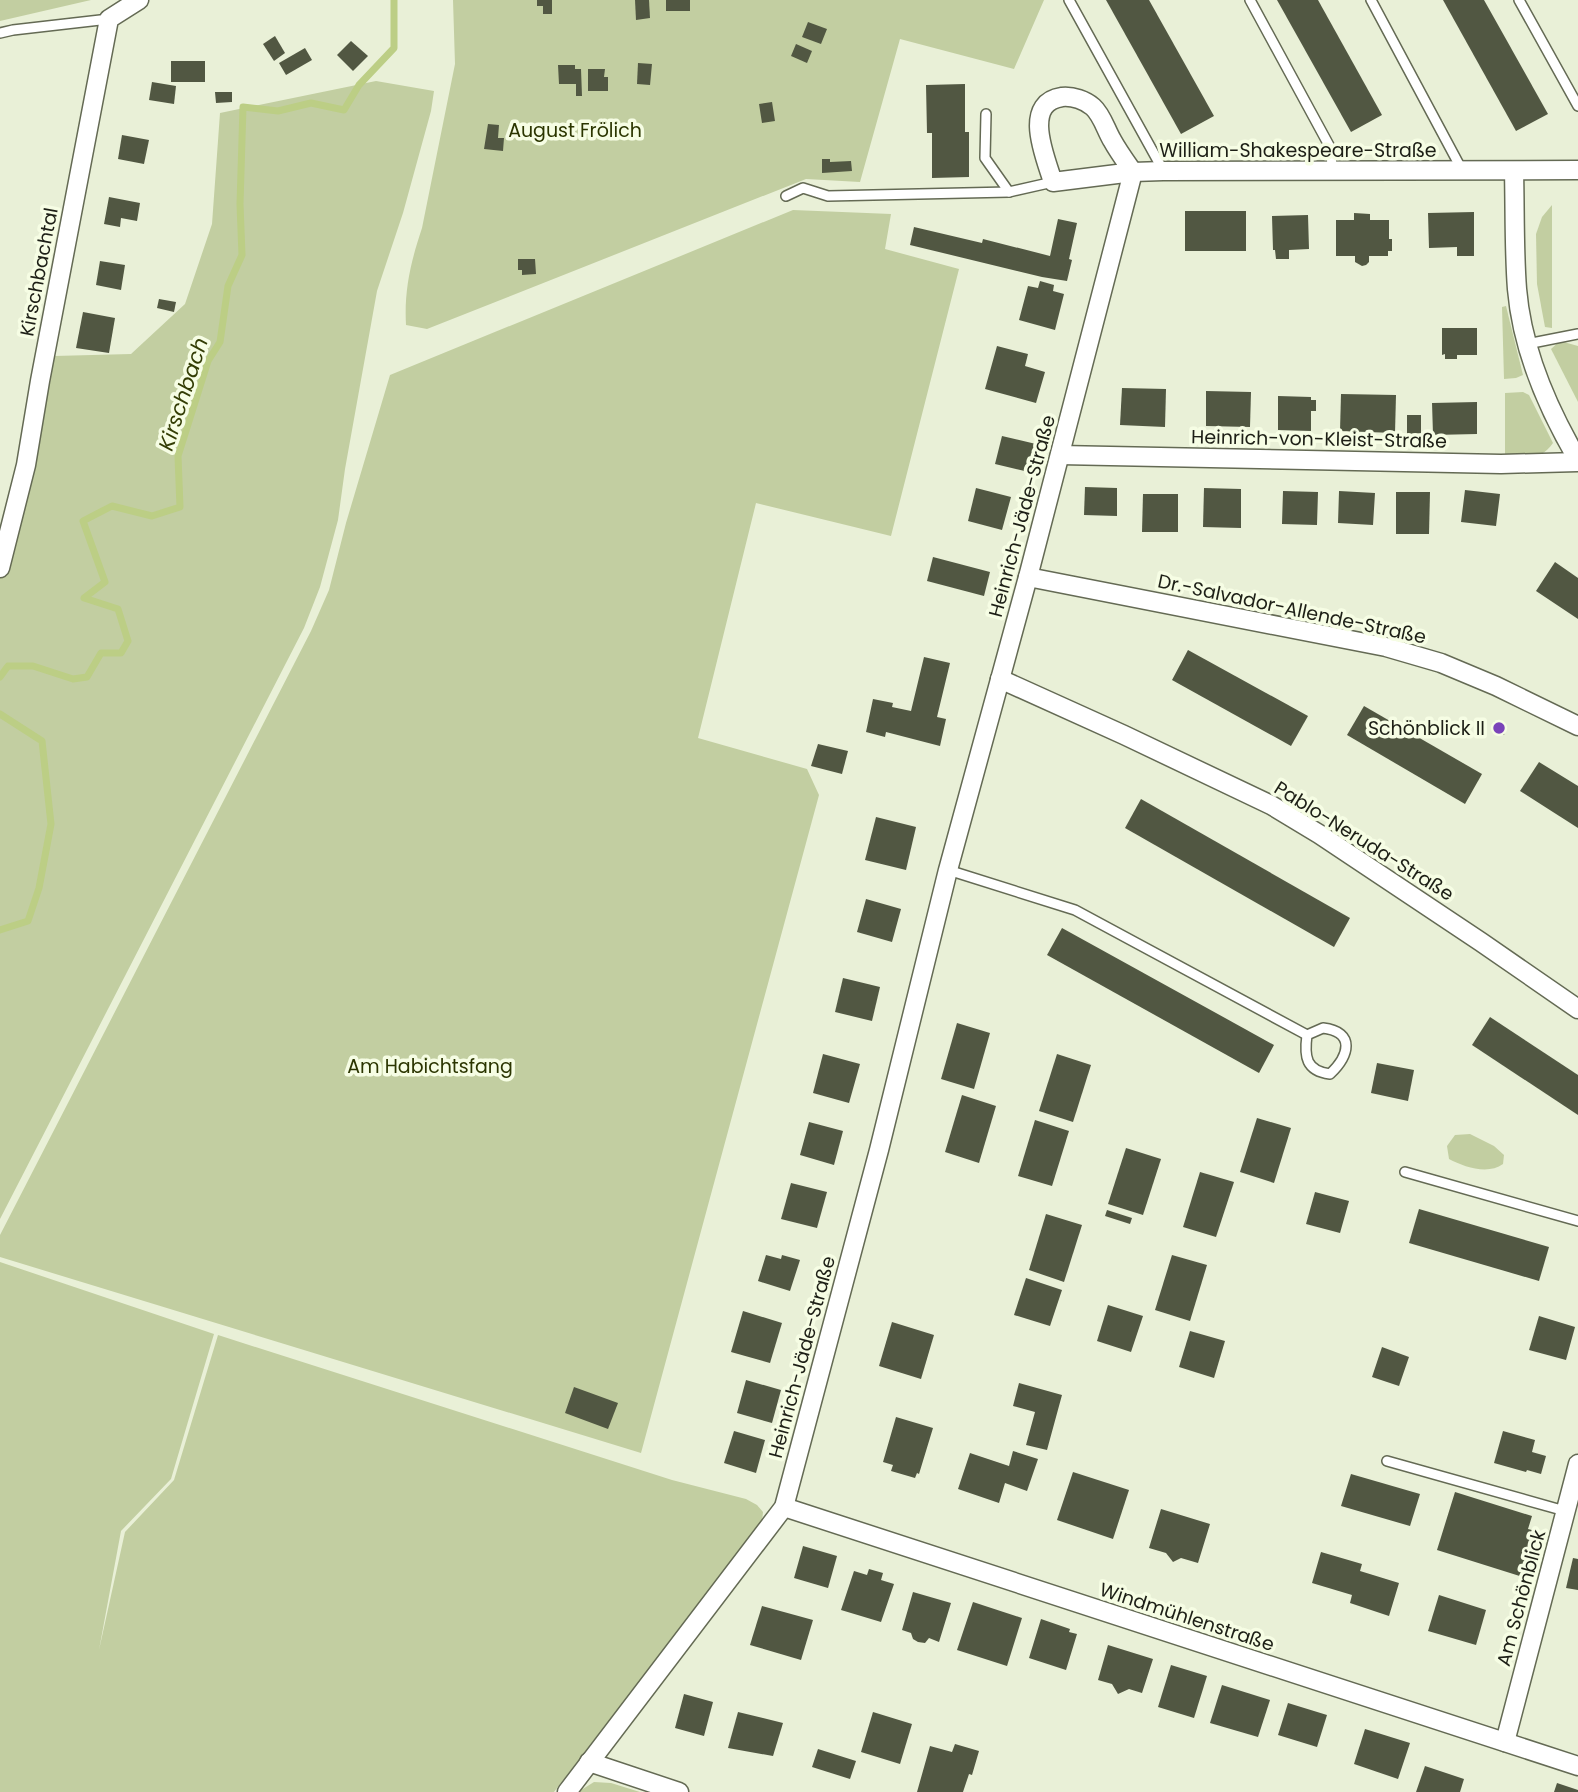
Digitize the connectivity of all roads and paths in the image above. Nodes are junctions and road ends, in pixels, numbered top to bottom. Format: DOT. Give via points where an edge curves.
graph roads {
  1 [pos="139,0"];
  2 [pos="1069,0"];
  3 [pos="1250,0"];
  4 [pos="1371,0"];
  5 [pos="1519,0"];
  6 [pos="108,19"];
  7 [pos="0,33"];
  8 [pos="1578,106"];
  9 [pos="986,114"];
  10 [pos="1332,170"];
  11 [pos="1462,170"];
  12 [pos="1578,170"];
  13 [pos="1163,171"];
  14 [pos="1514,171"];
  15 [pos="1133,172"];
  16 [pos="1053,182"];
  17 [pos="1009,192"];
  18 [pos="786,196"];
  19 [pos="1578,334"];
  20 [pos="1527,344"];
  21 [pos="1060,454"];
  22 [pos="1578,461"];
  23 [pos="0,568"];
  24 [pos="1028,577"];
  25 [pos="1000,679"];
  26 [pos="1578,726"];
  27 [pos="948,870"];
  28 [pos="1578,1009"];
  29 [pos="1307,1035"];
  30 [pos="1405,1172"];
  31 [pos="1578,1221"];
  32 [pos="1387,1461"];
  33 [pos="1578,1464"];
  34 [pos="784,1507"];
  35 [pos="1565,1511"];
  36 [pos="1504,1742"];
  37 [pos="589,1762"];
  38 [pos="1578,1766"];
  39 [pos="567,1792"];
  40 [pos="679,1792"];
  1 -- 6 [label="street"];
  2 -- 13 [label="lane"];
  3 -- 10 [label="lane" via="1331,149"];
  4 -- 11 [label="lane, William-Shakespeare-Straße"];
  5 -- 8 [label="lane"];
  6 -- 7 [label="lane"];
  6 -- 23 [label="street, Kirschbachtal" via="26,465"];
  9 -- 17 [label="lane" via="985,158"];
  10 -- 11 [label="street, William-Shakespeare-Straße"];
  10 -- 13 [label="street, William-Shakespeare-Straße"];
  11 -- 14 [label="street, William-Shakespeare-Straße"];
  12 -- 14 [label="street, William-Shakespeare-Straße"];
  13 -- 15 [label="street, William-Shakespeare-Straße"];
  14 -- 20 [label="street" via="1517,291"];
  15 -- 16 [label="street, William-Shakespeare-Straße"];
  15 -- 16 [label="street, William-Shakespeare-Straße" via="1095,108 1084,100 1059,97 1048,103 1038,128"];
  15 -- 21 [label="street, Heinrich-Jäde-Straße"];
  16 -- 17 [label="lane, William-Shakespeare-Straße"];
  17 -- 18 [label="lane, William-Shakespeare-Straße" via="828,196 803,188"];
  19 -- 20 [label="lane"];
  20 -- 22 [label="street"];
  21 -- 22 [label="street, Heinrich-von-Kleist-Straße" via="1487,464"];
  21 -- 24 [label="street, Heinrich-Jäde-Straße"];
  24 -- 25 [label="street, Heinrich-Jäde-Straße"];
  24 -- 26 [label="street, Dr.-Salvador-Allende-Straße" via="1386,647 1441,663"];
  25 -- 27 [label="street, Heinrich-Jäde-Straße"];
  25 -- 28 [label="street, Pablo-Neruda-Straße" via="1270,805"];
  27 -- 29 [label="lane" via="1075,910"];
  27 -- 34 [label="street, Heinrich-Jäde-Straße" via="880,1150"];
  29 -- 29 [label="lane" via="1323,1028 1344,1035 1344,1054 1330,1074 1319,1073 1309,1064 1304,1051"];
  30 -- 31 [label="lane"];
  32 -- 35 [label="lane"];
  33 -- 35 [label="street, Am Schönblick"];
  34 -- 36 [label="street, Windmühlenstraße"];
  34 -- 37 [label="street, Heinrich-Jäde-Straße"];
  35 -- 36 [label="street, Am Schönblick"];
  36 -- 38 [label="street, Windmühlenstraße"];
  37 -- 39 [label="street, Heinrich-Jäde-Straße"];
  37 -- 40 [label="street"];
}
